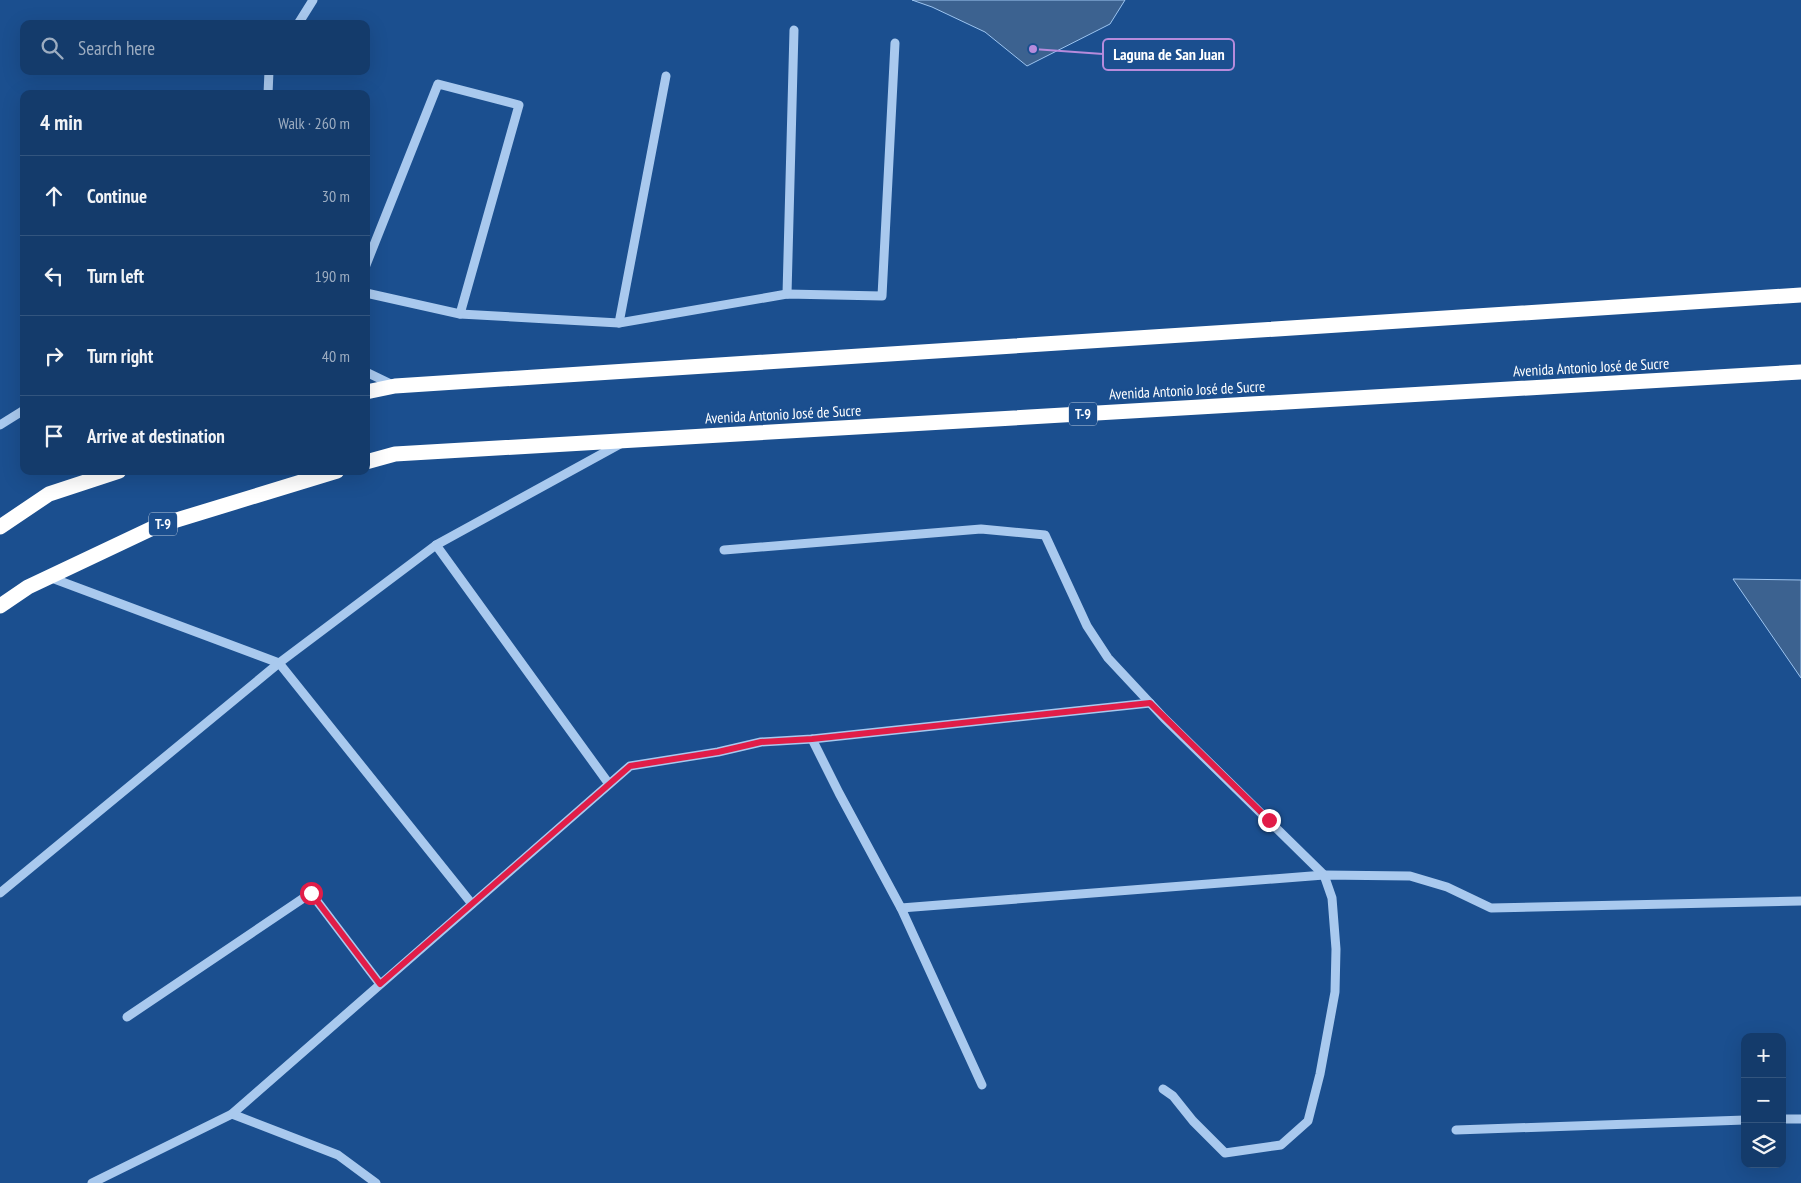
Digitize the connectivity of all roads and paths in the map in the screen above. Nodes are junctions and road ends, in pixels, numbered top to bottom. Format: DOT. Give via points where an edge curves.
graph roads {
  1 [pos="313,0"];
  2 [pos="300,20"];
  3 [pos="794,30"];
  4 [pos="895,43"];
  5 [pos="269,75"];
  6 [pos="666,76"];
  7 [pos="268,90"];
  8 [pos="370,255"];
  9 [pos="370,293"];
  10 [pos="787,294"];
  11 [pos="1801,295"];
  12 [pos="460,314"];
  13 [pos="619,323"];
  14 [pos="1801,372"];
  15 [pos="370,374"];
  16 [pos="395,386"];
  17 [pos="370,391"];
  18 [pos="20,412"];
  19 [pos="0,425"];
  20 [pos="626,440"];
  21 [pos="370,461"];
  22 [pos="107,475"];
  23 [pos="324,475"];
  24 [pos="0,526"];
  25 [pos="436,545"];
  26 [pos="724,550"];
  27 [pos="49,577"];
  28 [pos="0,606"];
  29 [pos="279,663"];
  30 [pos="1150,703"];
  31 [pos="812,739"];
  32 [pos="609,784"];
  33 [pos="1324,875"];
  34 [pos="0,893"];
  35 [pos="1801,901"];
  36 [pos="472,904"];
  37 [pos="901,908"];
  38 [pos="380,984"];
  39 [pos="127,1017"];
  40 [pos="982,1085"];
  41 [pos="1163,1089"];
  42 [pos="232,1114"];
  43 [pos="1801,1118"];
  44 [pos="1786,1119"];
  45 [pos="1741,1120"];
  46 [pos="1456,1130"];
  47 [pos="92,1183"];
  48 [pos="376,1183"];
  1 -- 2 [label="street"];
  3 -- 10 [label="street"];
  4 -- 10 [label="street" via="882,296"];
  5 -- 7 [label="street"];
  6 -- 13 [label="street"];
  8 -- 12 [label="street" via="438,84 520,105"];
  9 -- 12 [label="street"];
  10 -- 13 [label="street"];
  11 -- 16 [label="highway"];
  12 -- 13 [label="street"];
  14 -- 20 [label="highway, Avenida Antonio José de Sucre / T-9"];
  15 -- 16 [label="street"];
  16 -- 17 [label="highway"];
  18 -- 19 [label="street"];
  20 -- 21 [label="highway, Avenida Antonio José de Sucre / T-9" via="395,454"];
  20 -- 25 [label="street"];
  22 -- 24 [label="highway" via="49,494"];
  23 -- 27 [label="highway, T-9" via="157,526"];
  25 -- 29 [label="street"];
  25 -- 32 [label="street"];
  26 -- 30 [label="street" via="982,529 1045,535 1087,626 1108,658"];
  27 -- 28 [label="highway, T-9"];
  27 -- 29 [label="street"];
  29 -- 34 [label="street"];
  29 -- 36 [label="street"];
  30 -- 31 [label="street"];
  30 -- 33 [label="street"];
  31 -- 32 [label="street" via="761,742 630,766"];
  31 -- 37 [label="street" via="838,794"];
  32 -- 36 [label="street"];
  33 -- 35 [label="street" via="1410,876 1447,887 1491,908"];
  33 -- 37 [label="street"];
  33 -- 41 [label="street" via="1332,898 1335,992 1308,1121 1281,1145 1225,1153"];
  36 -- 38 [label="street"];
  37 -- 40 [label="street"];
  38 -- 39 [label="street" via="311,893"];
  38 -- 42 [label="street"];
  42 -- 47 [label="street"];
  42 -- 48 [label="street" via="338,1155"];
  43 -- 44 [label="street"];
  45 -- 46 [label="street"];
}
